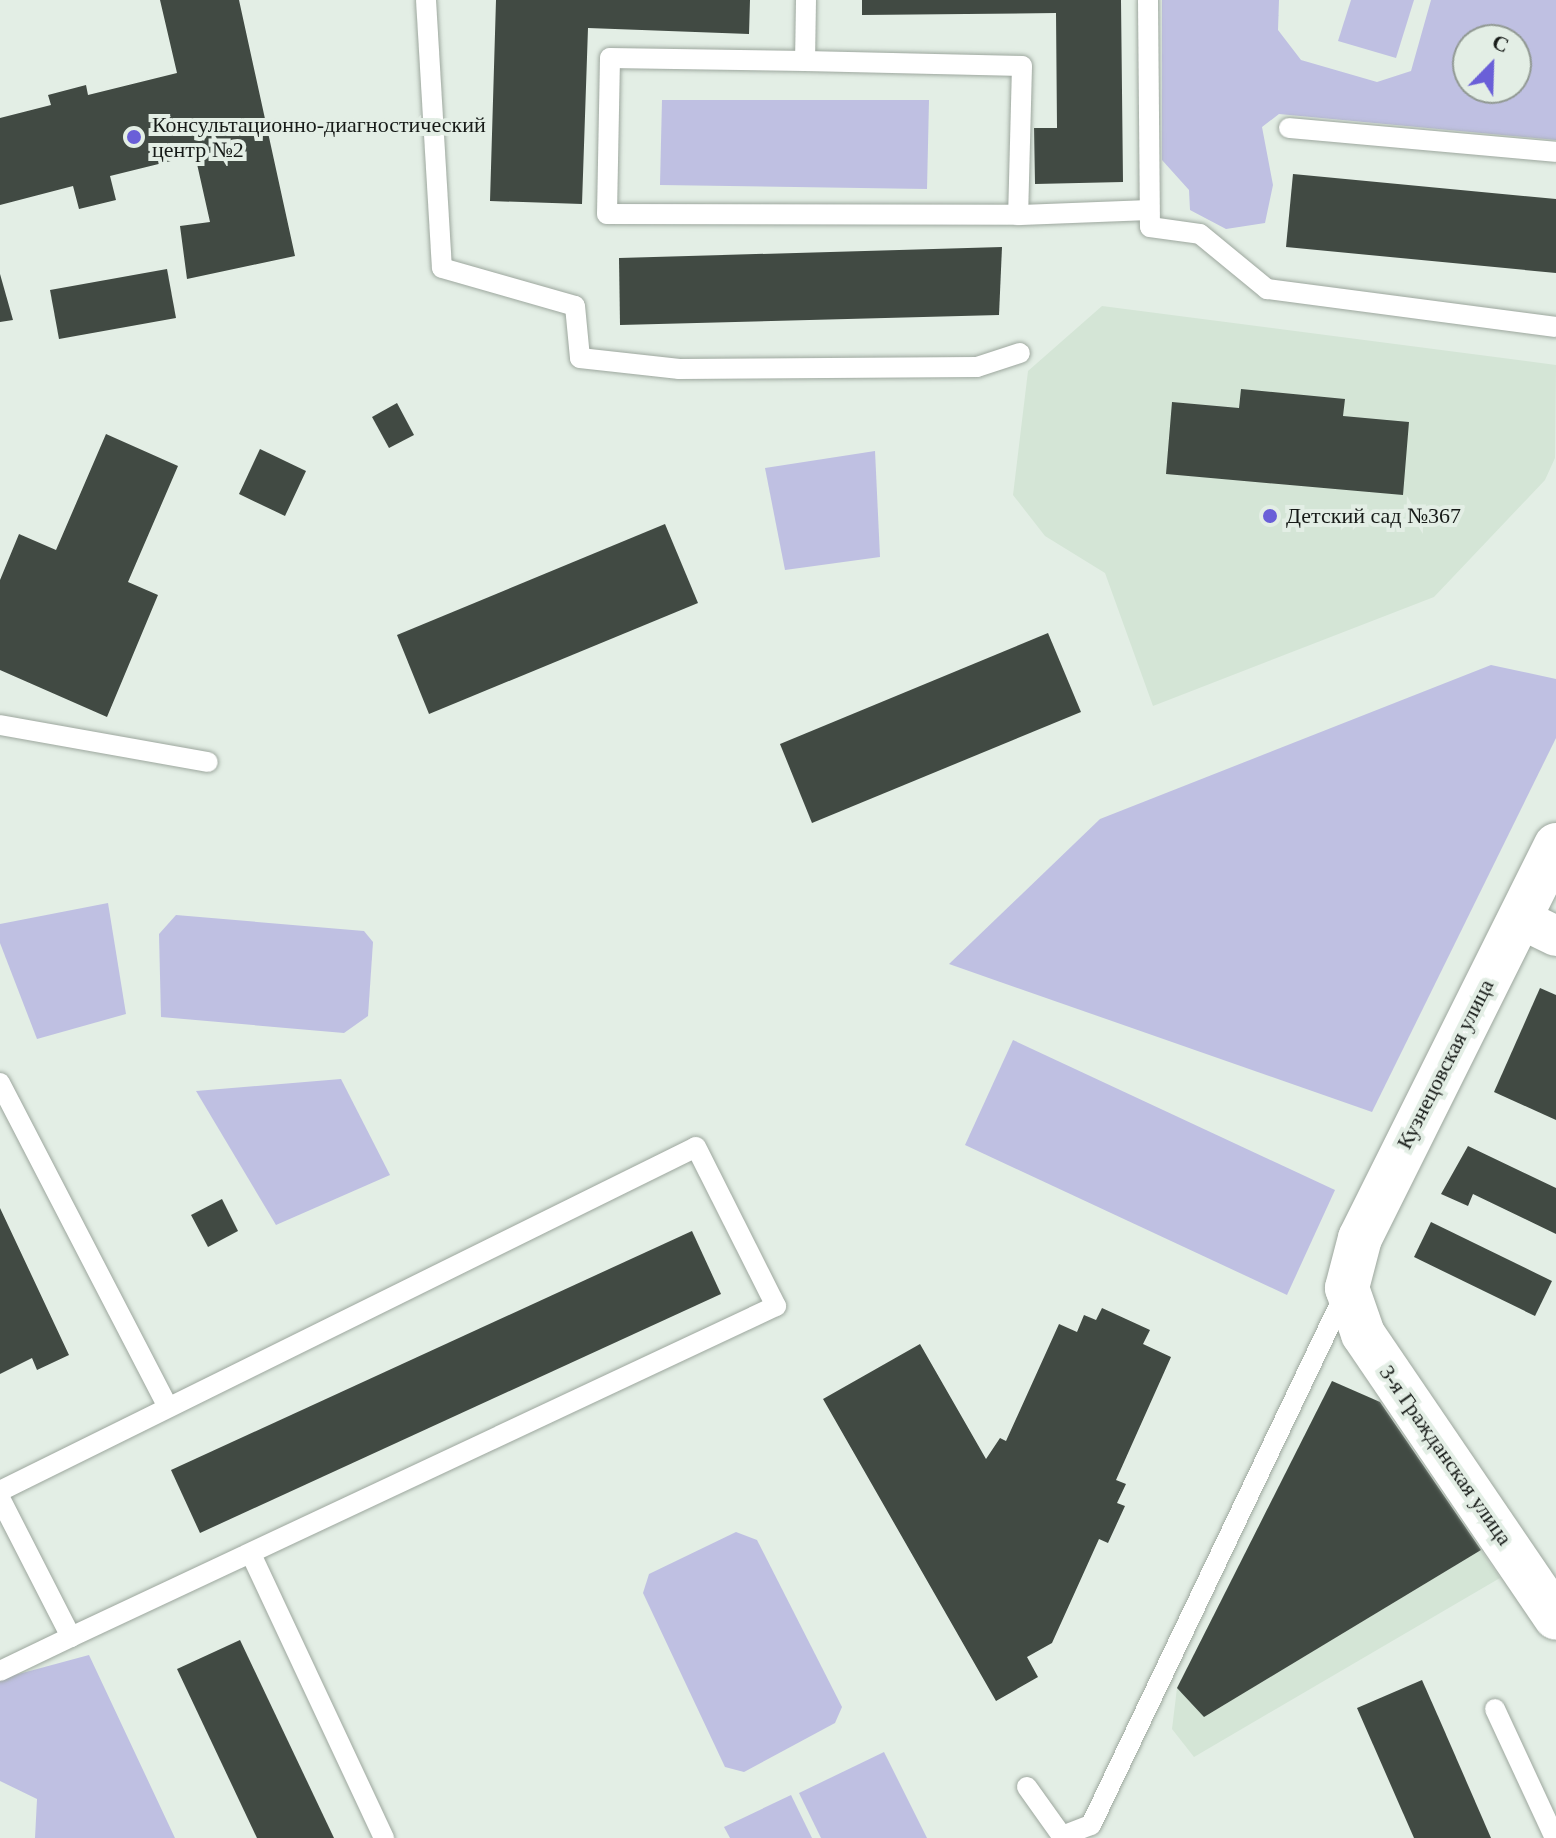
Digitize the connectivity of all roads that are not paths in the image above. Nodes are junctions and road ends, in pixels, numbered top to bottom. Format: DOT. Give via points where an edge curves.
graph roads {
  1 [pos="426,0"];
  2 [pos="806,0"];
  3 [pos="1148,0"];
  4 [pos="805,61"];
  5 [pos="1289,128"];
  6 [pos="1556,152"];
  7 [pos="1146,210"];
  8 [pos="1018,215"];
  9 [pos="1556,327"];
  10 [pos="1020,353"];
  11 [pos="0,725"];
  12 [pos="208,762"];
  13 [pos="1556,845"];
  14 [pos="1537,927"];
  15 [pos="0,1083"];
  16 [pos="1347,1288"];
  17 [pos="168,1407"];
  18 [pos="0,1491"];
  19 [pos="0,1498"];
  20 [pos="251,1554"];
  21 [pos="1556,1618"];
  22 [pos="71,1637"];
  23 [pos="0,1671"];
  24 [pos="1495,1709"];
  25 [pos="1027,1787"];
  26 [pos="384,1838"];
  27 [pos="1555,1838"];
  1 -- 10 [label="lane" via="442,268 575,306 580,358 679,369 962,367"];
  2 -- 4 [label="lane"];
  3 -- 7 [label="lane"];
  4 -- 8 [label="lane" via="1022,66"];
  4 -- 8 [label="lane" via="610,58 607,214"];
  5 -- 6 [label="lane"];
  7 -- 8 [label="lane"];
  7 -- 9 [label="lane" via="1150,227 1200,234 1267,289"];
  11 -- 12 [label="lane"];
  13 -- 14 [label="street, Кузнецовская улица"];
  14 -- 16 [label="street, Кузнецовская улица" via="1360,1238"];
  15 -- 17 [label="lane"];
  16 -- 21 [label="street, 3-я Гражданская улица" via="1363,1334"];
  16 -- 25 [label="lane" via="1091,1825 1062,1836"];
  17 -- 18 [label="lane"];
  17 -- 20 [label="lane" via="696,1147 776,1306"];
  19 -- 22 [label="lane"];
  20 -- 22 [label="lane"];
  20 -- 26 [label="lane"];
  22 -- 23 [label="lane"];
  24 -- 27 [label="lane"];
}
